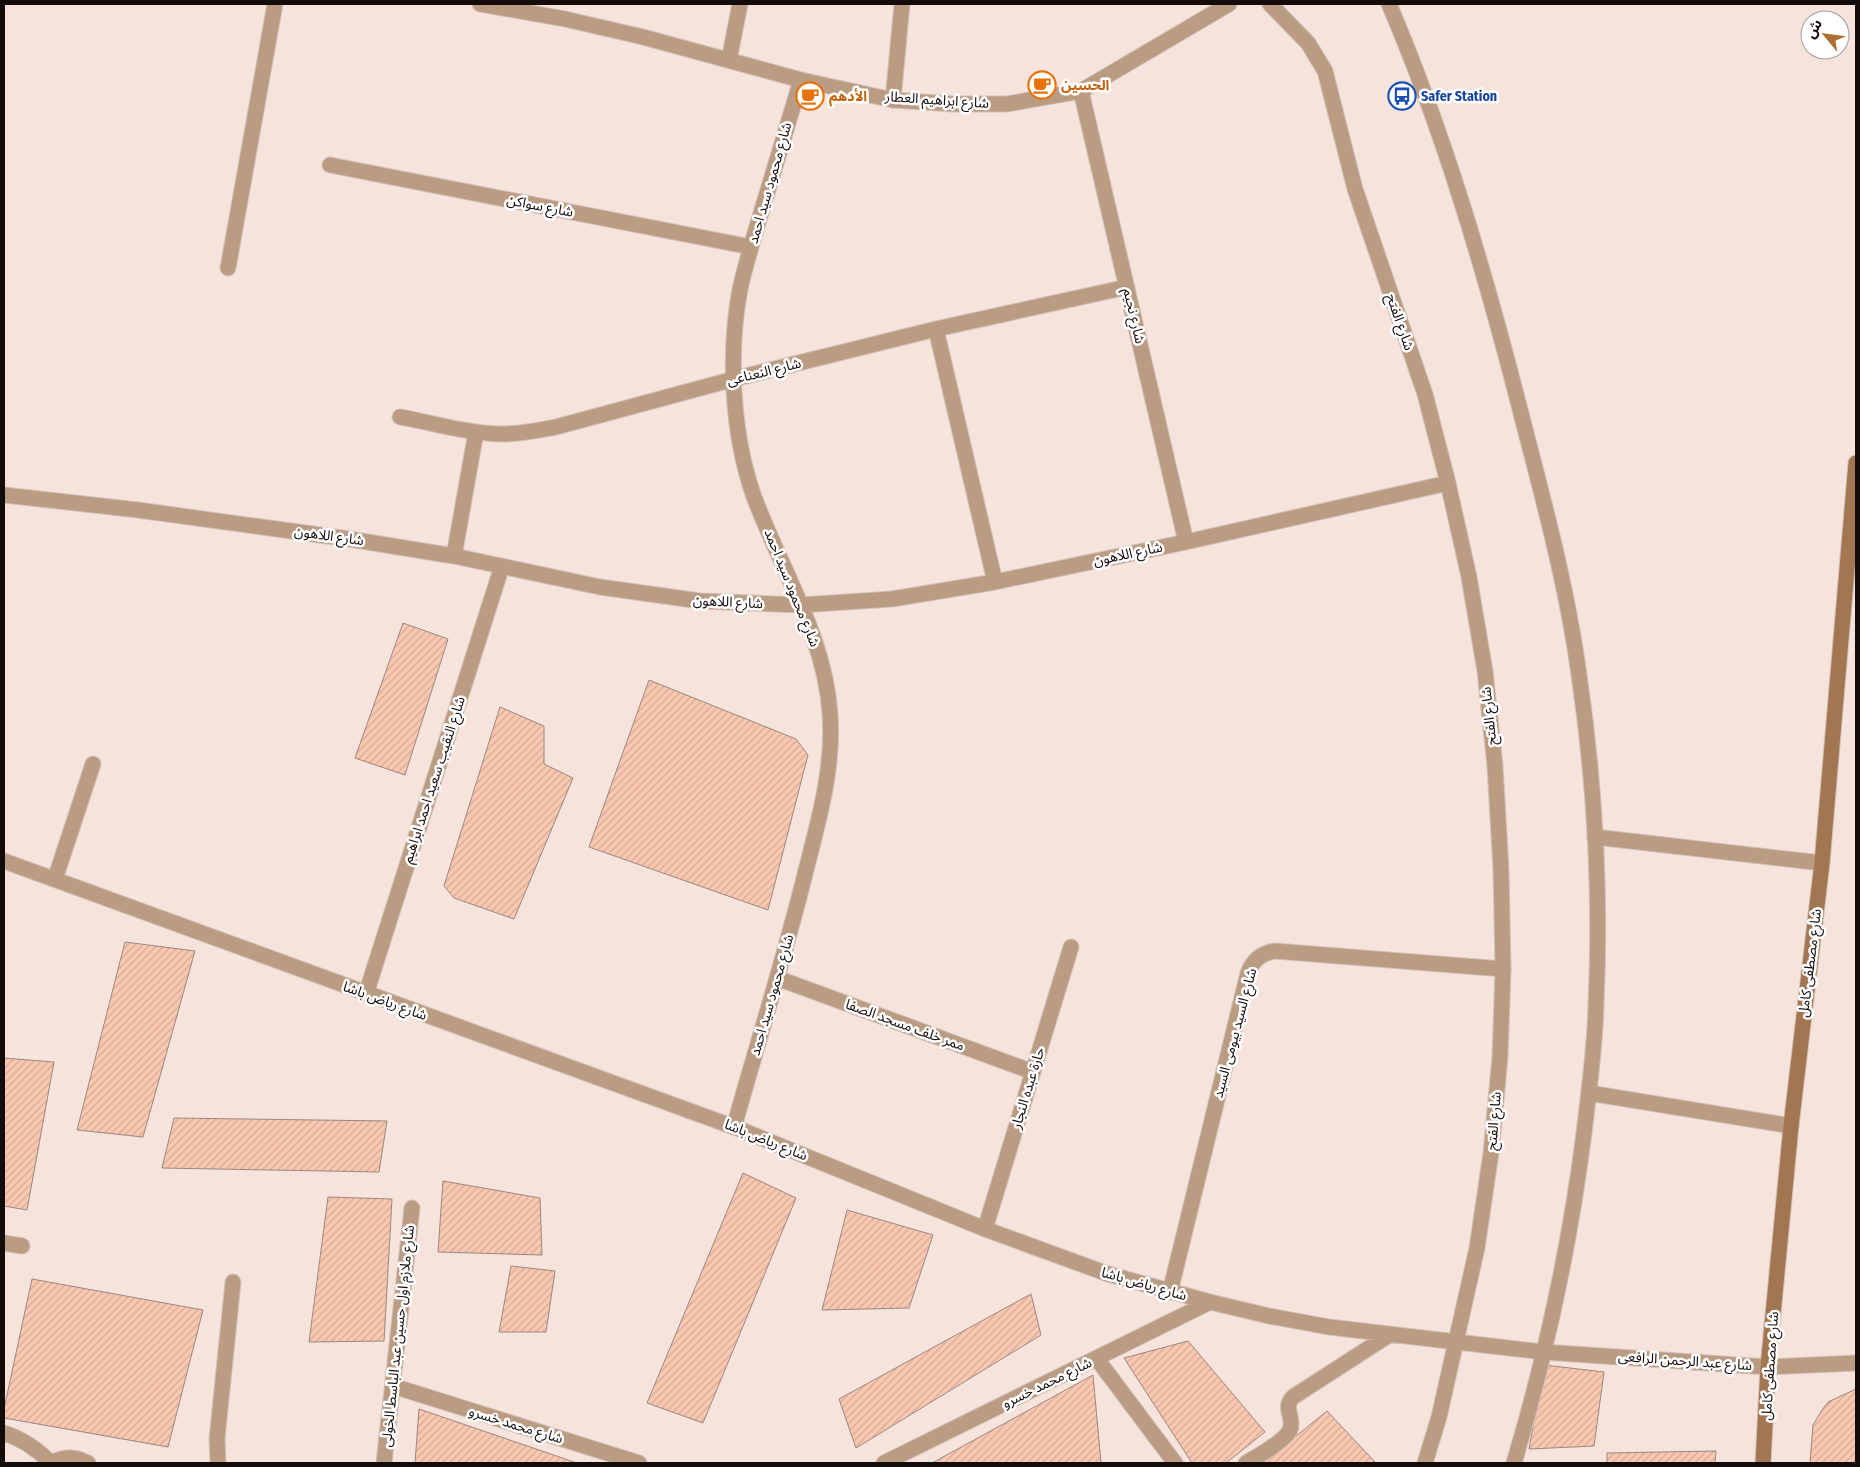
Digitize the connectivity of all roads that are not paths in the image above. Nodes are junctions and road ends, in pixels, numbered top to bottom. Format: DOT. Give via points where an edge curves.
graph roads {
  1 [pos="275,4"];
  2 [pos="480,4"];
  3 [pos="740,4"];
  4 [pos="902,4"];
  5 [pos="1229,4"];
  6 [pos="1270,4"];
  7 [pos="1389,4"];
  8 [pos="729,60"];
  9 [pos="801,80"];
  10 [pos="1081,91"];
  11 [pos="893,100"];
  12 [pos="330,165"];
  13 [pos="751,248"];
  14 [pos="228,268"];
  15 [pos="1127,287"];
  16 [pos="936,329"];
  17 [pos="734,379"];
  18 [pos="400,417"];
  19 [pos="476,432"];
  20 [pos="1856,463"];
  21 [pos="1448,483"];
  22 [pos="4,495"];
  23 [pos="1186,542"];
  24 [pos="454,556"];
  25 [pos="502,566"];
  26 [pos="995,582"];
  27 [pos="801,605"];
  28 [pos="93,764"];
  29 [pos="1595,837"];
  30 [pos="4,861"];
  31 [pos="1822,863"];
  32 [pos="55,879"];
  33 [pos="1071,947"];
  34 [pos="1503,970"];
  35 [pos="777,978"];
  36 [pos="366,994"];
  37 [pos="1033,1072"];
  38 [pos="1589,1093"];
  39 [pos="1792,1126"];
  40 [pos="734,1127"];
  41 [pos="412,1208"];
  42 [pos="985,1229"];
  43 [pos="4,1243"];
  44 [pos="22,1246"];
  45 [pos="233,1282"];
  46 [pos="1170,1292"];
  47 [pos="1210,1302"];
  48 [pos="1389,1335"];
  49 [pos="1457,1342"];
  50 [pos="1544,1352"];
  51 [pos="1097,1359"];
  52 [pos="1856,1363"];
  53 [pos="1768,1367"];
  54 [pos="392,1386"];
  55 [pos="4,1433"];
  56 [pos="51,1463"];
  57 [pos="88,1463"];
  58 [pos="218,1463"];
  59 [pos="384,1463"];
  60 [pos="639,1463"];
  61 [pos="884,1463"];
  62 [pos="1175,1463"];
  63 [pos="1246,1463"];
  64 [pos="1425,1463"];
  65 [pos="1514,1463"];
  66 [pos="1763,1463"];
  1 -- 14 [label="street"];
  2 -- 8 [label="street, شارع ابراهيم العطار" via="565,19"];
  3 -- 8 [label="street"];
  4 -- 11 [label="street"];
  5 -- 10 [label="street, شارع ابراهيم العطار"];
  6 -- 21 [label="street, شارع الفتح" via="1308,42 1325,71 1355,189 1424,394"];
  7 -- 29 [label="street" via="1438,133 1470,231 1546,513 1565,593 1579,674"];
  8 -- 9 [label="street, شارع ابراهيم العطار"];
  9 -- 11 [label="street, شارع ابراهيم العطار"];
  9 -- 13 [label="street, شارع محمود سيد احمد"];
  10 -- 11 [label="street, شارع ابراهيم العطار" via="1007,104"];
  10 -- 15 [label="street, شارع نجيم"];
  12 -- 13 [label="street, شارع سواكن"];
  13 -- 17 [label="street, شارع محمود سيد احمد" via="740,291"];
  15 -- 16 [label="street, شارع النعناعى"];
  15 -- 23 [label="street, شارع نجيم"];
  16 -- 17 [label="street, شارع النعناعى"];
  16 -- 26 [label="street"];
  17 -- 19 [label="street, شارع النعناعى" via="556,427 502,434"];
  17 -- 27 [label="street, شارع محمود سيد احمد" via="736,417 752,491"];
  18 -- 19 [label="street, شارع النعناعى"];
  19 -- 24 [label="street"];
  20 -- 31 [label="main road, شارع مصطفى كامل"];
  21 -- 23 [label="street, شارع اللاهون"];
  21 -- 34 [label="street, شارع الفتح" via="1485,671 1501,869"];
  22 -- 24 [label="street, شارع اللاهون" via="244,524"];
  23 -- 26 [label="street, شارع اللاهون"];
  24 -- 25 [label="street, شارع اللاهون"];
  25 -- 27 [label="street, شارع اللاهون" via="600,587 700,601"];
  25 -- 36 [label="street, شارع النقيب سعيد احمد ابراهيم"];
  26 -- 27 [label="street, شارع اللاهون" via="892,599"];
  27 -- 35 [label="street, شارع محمود سيد احمد" via="821,658 830,714 829,770"];
  28 -- 32 [label="street"];
  29 -- 31 [label="street"];
  29 -- 38 [label="street" via="1597,980"];
  30 -- 32 [label="street, شارع رياض باشا"];
  31 -- 39 [label="main road, شارع مصطفى كامل"];
  32 -- 36 [label="street, شارع رياض باشا"];
  33 -- 37 [label="street, حارة عبده النجار"];
  34 -- 46 [label="street, شارع السيد بيومى السيد" via="1276,952 1261,955 1255,960 1248,973"];
  34 -- 49 [label="street, شارع الفتح" via="1500,1057 1491,1153 1477,1248"];
  35 -- 37 [label="street, ممر خلف مسجد الصفا"];
  35 -- 40 [label="street, شارع محمود سيد احمد"];
  36 -- 40 [label="street, شارع رياض باشا"];
  37 -- 42 [label="street, حارة عبده النجار"];
  38 -- 39 [label="street"];
  38 -- 50 [label="street" via="1564,1260"];
  39 -- 53 [label="main road, شارع مصطفى كامل"];
  40 -- 42 [label="street, شارع رياض باشا"];
  41 -- 54 [label="street, شارع ملازم اول حسين عبد الباسط الخولى"];
  42 -- 46 [label="street, شارع رياض باشا" via="1108,1274"];
  43 -- 44 [label="street"];
  45 -- 58 [label="street" via="217,1439"];
  46 -- 47 [label="street, شارع رياض باشا"];
  47 -- 48 [label="street, شارع رياض باشا" via="1329,1327"];
  47 -- 51 [label="street, شارع محمد خسرو"];
  48 -- 49 [label="street, شارع رياض باشا"];
  48 -- 63 [label="street" via="1293,1397 1287,1410 1291,1420 1289,1432"];
  49 -- 50 [label="street, شارع رياض باشا"];
  49 -- 64 [label="street, شارع الفتح"];
  50 -- 53 [label="street, شارع عبد الرحمن الرافعى"];
  50 -- 65 [label="street"];
  51 -- 61 [label="street, شارع محمد خسرو"];
  51 -- 62 [label="street"];
  52 -- 53 [label="street, شارع عبد الرحمن الرافعى"];
  53 -- 66 [label="main road, شارع مصطفى كامل"];
  54 -- 59 [label="street, شارع ملازم اول حسين عبد الباسط الخولى"];
  54 -- 60 [label="street, شارع محمد خسرو"];
  55 -- 56 [label="street" via="16,1436 35,1448"];
  56 -- 57 [label="street" via="64,1457"];
}
